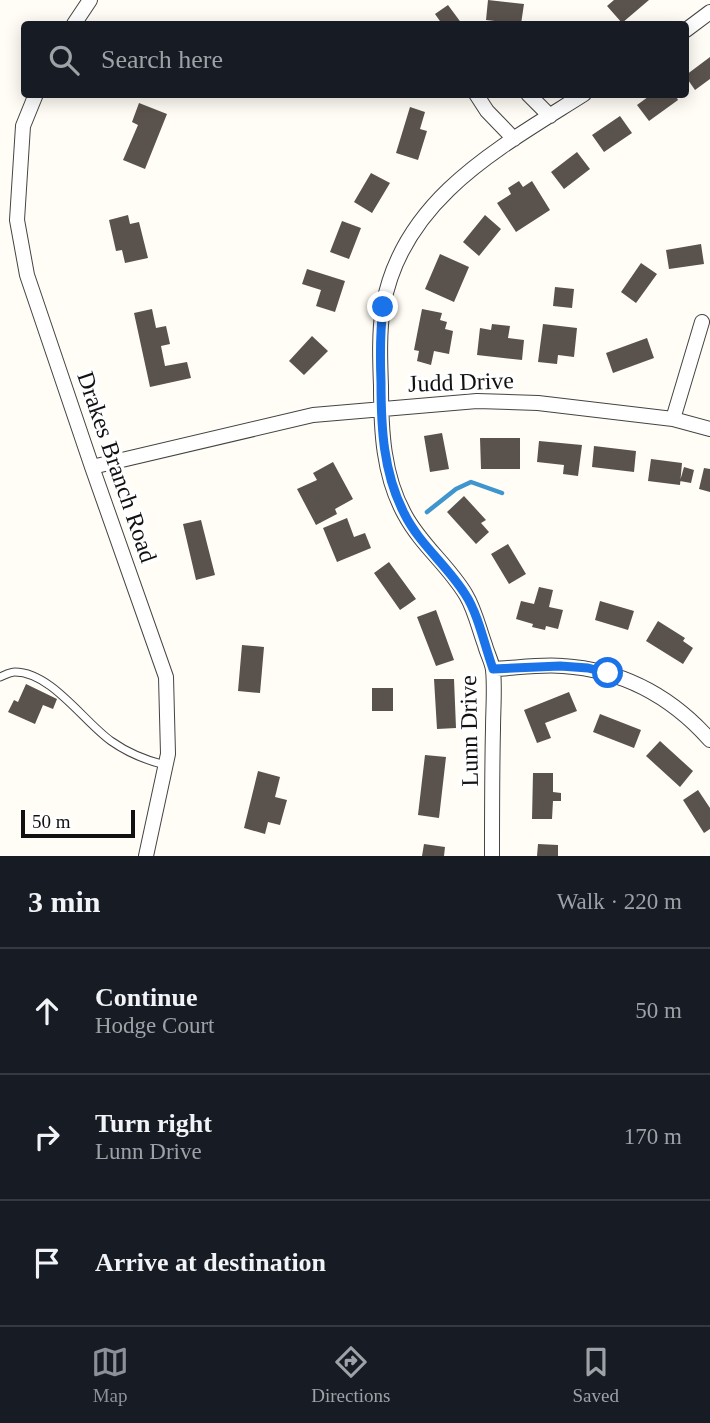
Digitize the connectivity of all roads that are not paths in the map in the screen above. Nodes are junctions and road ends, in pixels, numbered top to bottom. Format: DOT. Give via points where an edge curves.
graph roads {
  1 [pos="90,0"];
  2 [pos="710,12"];
  3 [pos="76,21"];
  4 [pos="689,27"];
  5 [pos="34,98"];
  6 [pos="479,98"];
  7 [pos="532,98"];
  8 [pos="578,98"];
  9 [pos="550,116"];
  10 [pos="514,139"];
  11 [pos="702,322"];
  12 [pos="381,409"];
  13 [pos="673,419"];
  14 [pos="710,429"];
  15 [pos="92,467"];
  16 [pos="493,669"];
  17 [pos="0,677"];
  18 [pos="710,740"];
  19 [pos="165,765"];
  20 [pos="146,856"];
  21 [pos="492,856"];
  1 -- 3 [label="street"];
  2 -- 4 [label="street"];
  5 -- 15 [label="street, Drakes Branch Road" via="23,127 17,220 27,275"];
  6 -- 10 [label="street"];
  7 -- 9 [label="street"];
  8 -- 9 [label="street, Lunn Drive"];
  9 -- 10 [label="street, Lunn Drive"];
  10 -- 12 [label="street, Lunn Drive" via="440,196 400,253 383,307"];
  11 -- 13 [label="street"];
  12 -- 13 [label="street, Judd Drive" via="477,401 538,403"];
  12 -- 15 [label="street, Judd Drive" via="313,415"];
  12 -- 16 [label="street, Lunn Drive" via="386,463 404,513 466,595"];
  13 -- 14 [label="street, Judd Drive"];
  15 -- 19 [label="street, Drakes Branch Road" via="166,677"];
  16 -- 18 [label="street" via="560,666 608,673 668,701"];
  16 -- 21 [label="street, Lunn Drive"];
  17 -- 19 [label="lane" via="12,671 28,674 51,687 110,740 140,758"];
  19 -- 20 [label="street, Drakes Branch Road"];
}
